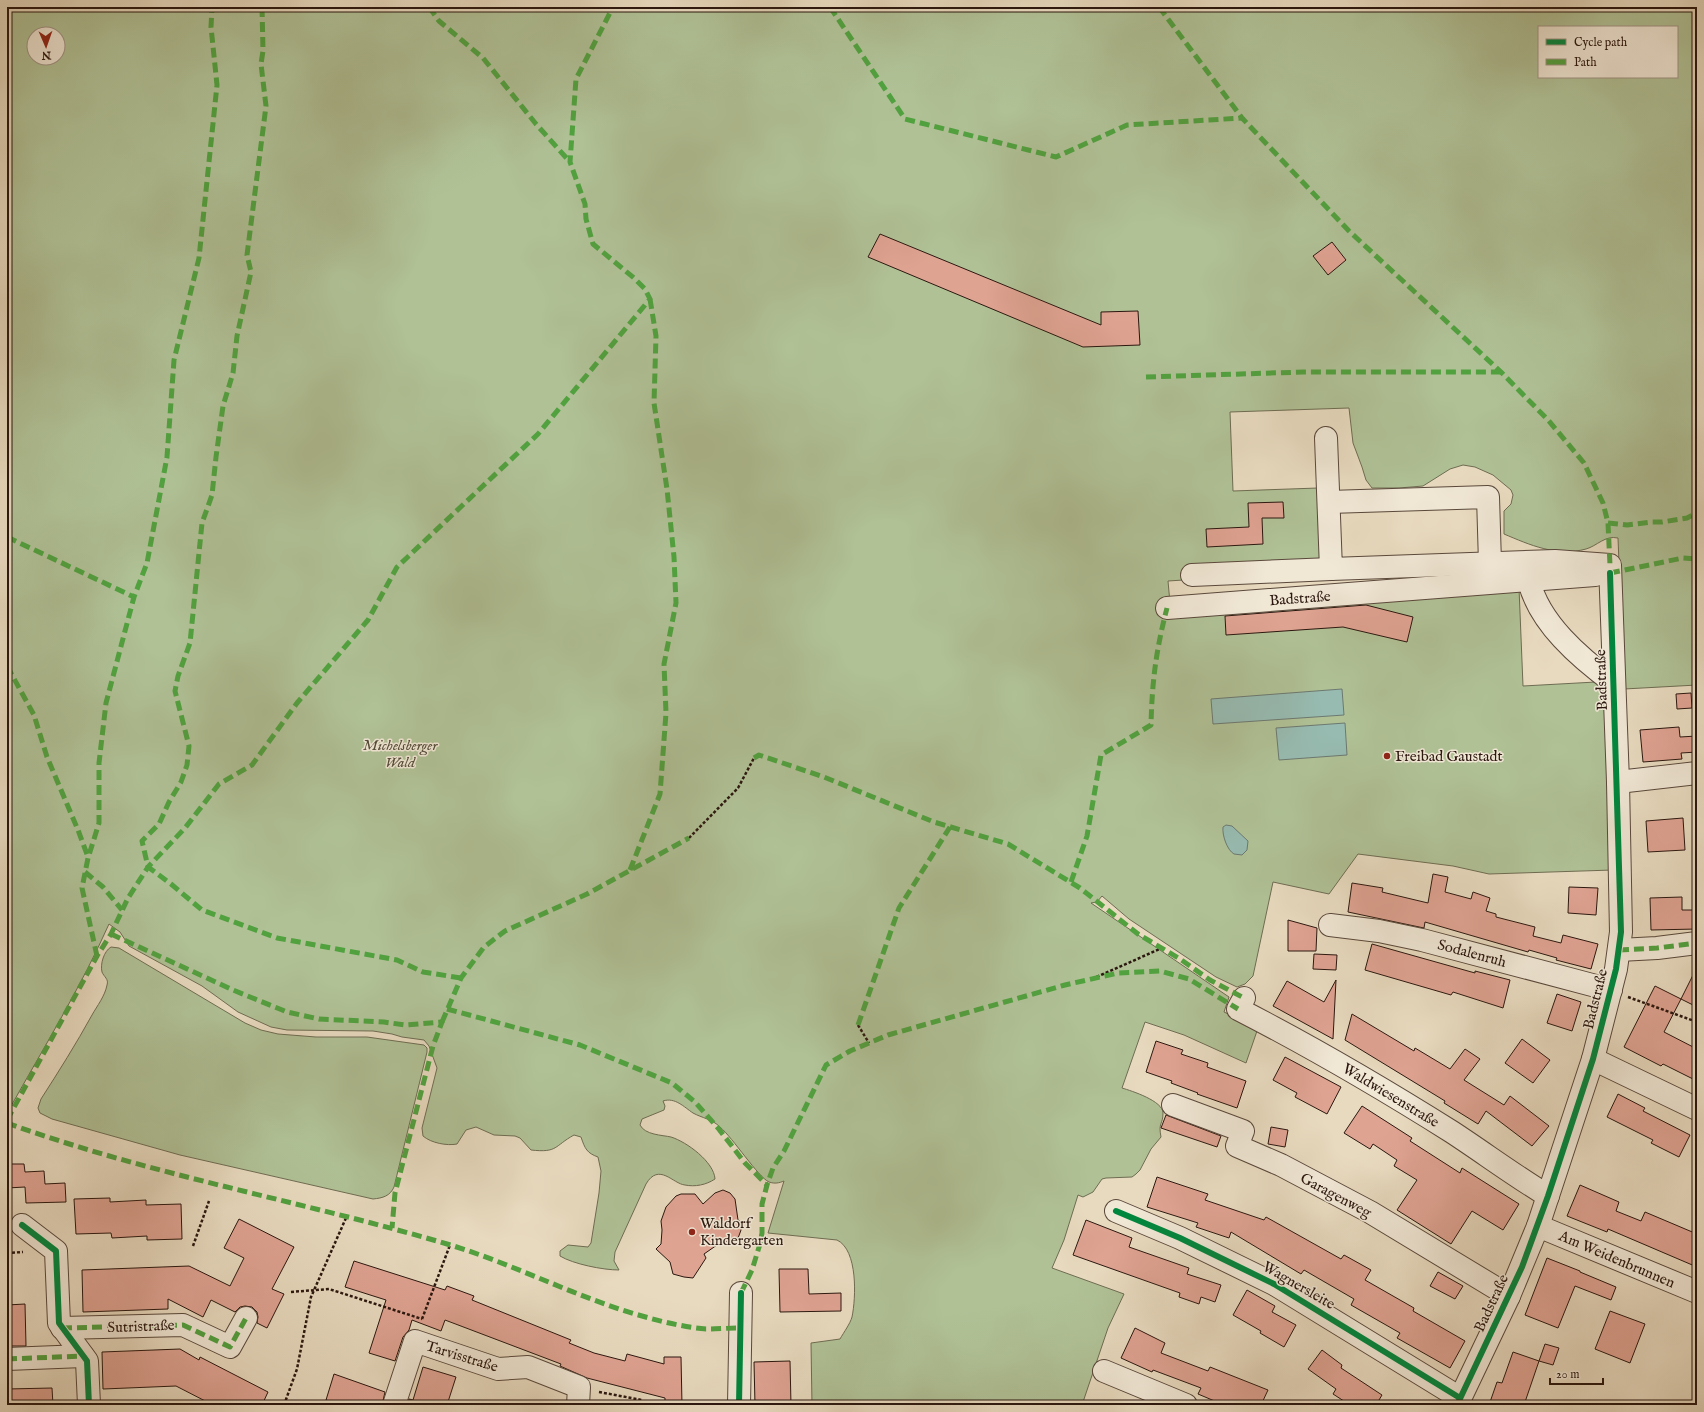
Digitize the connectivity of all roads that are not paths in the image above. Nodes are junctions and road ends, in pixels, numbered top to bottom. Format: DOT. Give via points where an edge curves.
graph roads {
  1 [pos="1326,438"];
  2 [pos="1328,502"];
  3 [pos="1490,563"];
  4 [pos="1331,568"];
  5 [pos="1610,573"];
  6 [pos="1192,575"];
  7 [pos="1529,580"];
  8 [pos="1168,608"];
  9 [pos="1614,683"];
  10 [pos="1697,773"];
  11 [pos="1618,782"];
  12 [pos="1330,925"];
  13 [pos="1697,943"];
  14 [pos="1619,950"];
  15 [pos="1611,990"];
  16 [pos="1244,998"];
  17 [pos="1593,1058"];
  18 [pos="1173,1104"];
  19 [pos="1697,1109"];
  20 [pos="1548,1196"];
  21 [pos="1116,1211"];
  22 [pos="22,1225"];
  23 [pos="1538,1226"];
  24 [pos="1697,1292"];
  25 [pos="741,1293"];
  26 [pos="1509,1296"];
  27 [pos="246,1318"];
  28 [pos="62,1328"];
  29 [pos="83,1356"];
  30 [pos="7,1359"];
  31 [pos="1104,1371"];
  32 [pos="578,1396"];
  33 [pos="1458,1401"];
  34 [pos="89,1405"];
  35 [pos="394,1405"];
  36 [pos="739,1405"];
  37 [pos="1186,1405"];
  1 -- 2 [label="street"];
  2 -- 3 [label="street" via="1488,497"];
  2 -- 4 [label="street"];
  3 -- 4 [label="street"];
  3 -- 5 [label="street" via="1555,561 1610,565"];
  4 -- 6 [label="street"];
  5 -- 7 [label="street, Badstraße"];
  5 -- 9 [label="street, Badstraße"];
  7 -- 8 [label="street, Badstraße"];
  7 -- 9 [label="street, Badstraße" via="1538,604 1558,633 1587,663"];
  9 -- 11 [label="street, Badstraße"];
  10 -- 11 [label="street"];
  11 -- 14 [label="street, Badstraße" via="1621,932"];
  12 -- 15 [label="street, Sodalenruh" via="1422,940"];
  13 -- 14 [label="street"];
  14 -- 15 [label="street, Badstraße"];
  15 -- 17 [label="street, Badstraße"];
  16 -- 20 [label="street, Waldwiesenstraße" via="1238,1009 1360,1075 1454,1133"];
  17 -- 19 [label="street"];
  17 -- 20 [label="street, Badstraße"];
  18 -- 26 [label="street, Garagenweg" via="1243,1131 1237,1146 1281,1165 1370,1212"];
  20 -- 23 [label="street, Badstraße"];
  21 -- 33 [label="street, Wagnersleite" via="1180,1238 1274,1284"];
  22 -- 28 [label="street" via="56,1251 59,1323"];
  23 -- 24 [label="street, Am Weidenbrunnen"];
  23 -- 26 [label="street, Badstraße"];
  25 -- 36 [label="street"];
  26 -- 33 [label="street, Badstraße"];
  27 -- 28 [label="street, Sutristraße" via="230,1347 183,1325"];
  28 -- 29 [label="street"];
  29 -- 30 [label="street"];
  29 -- 34 [label="street" via="87,1361"];
  31 -- 37 [label="street"];
  32 -- 35 [label="street, Tarvisstraße" via="528,1367 498,1369 415,1341"];
}
